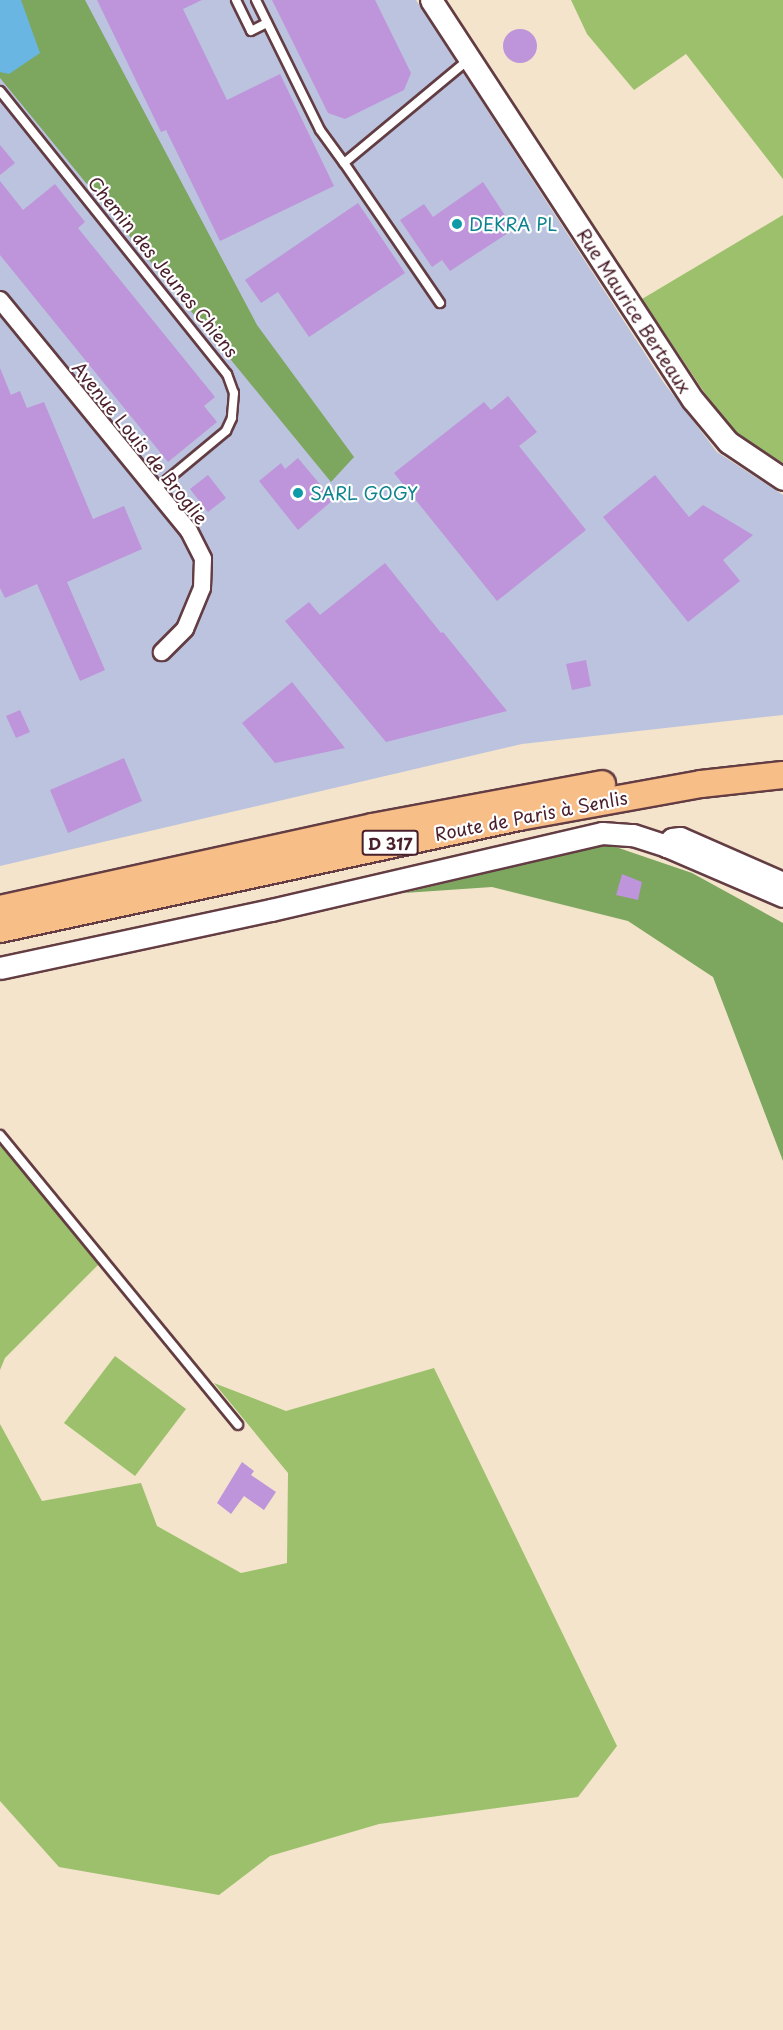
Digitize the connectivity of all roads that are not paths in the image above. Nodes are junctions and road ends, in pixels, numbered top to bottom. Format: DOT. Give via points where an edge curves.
graph roads {
  1 [pos="236,0"];
  2 [pos="256,0"];
  3 [pos="431,0"];
  4 [pos="267,23"];
  5 [pos="468,60"];
  6 [pos="0,92"];
  7 [pos="344,163"];
  8 [pos="0,300"];
  9 [pos="440,303"];
  10 [pos="783,479"];
  11 [pos="155,490"];
  12 [pos="162,652"];
  13 [pos="783,757"];
  14 [pos="783,775"];
  15 [pos="667,846"];
  16 [pos="783,883"];
  17 [pos="783,896"];
  18 [pos="0,909"];
  19 [pos="0,929"];
  20 [pos="0,968"];
  21 [pos="0,1135"];
  22 [pos="238,1425"];
  1 -- 4 [label="lane" via="251,31"];
  2 -- 4 [label="lane"];
  3 -- 5 [label="street, Rue Maurice Berteaux"];
  4 -- 7 [label="lane" via="320,130"];
  5 -- 7 [label="lane"];
  5 -- 10 [label="street, Rue Maurice Berteaux" via="693,400 729,442"];
  6 -- 11 [label="lane, Chemin des Jeunes Chiens" via="227,374 234,393 232,418 226,431"];
  7 -- 9 [label="lane"];
  8 -- 11 [label="street, Avenue Louis de Broglie"];
  11 -- 12 [label="street, Avenue Louis de Broglie" via="189,531 203,559 202,588 185,628"];
  13 -- 18 [label="main road, Route de Paris à Senlis / D 317" via="519,798"];
  14 -- 19 [label="main road, Route de Paris à Senlis / D 317" via="701,784 519,817"];
  15 -- 16 [label="street" via="672,839 680,838"];
  15 -- 17 [label="street"];
  15 -- 20 [label="street" via="633,835 603,833 283,908"];
  21 -- 22 [label="lane"];
}
